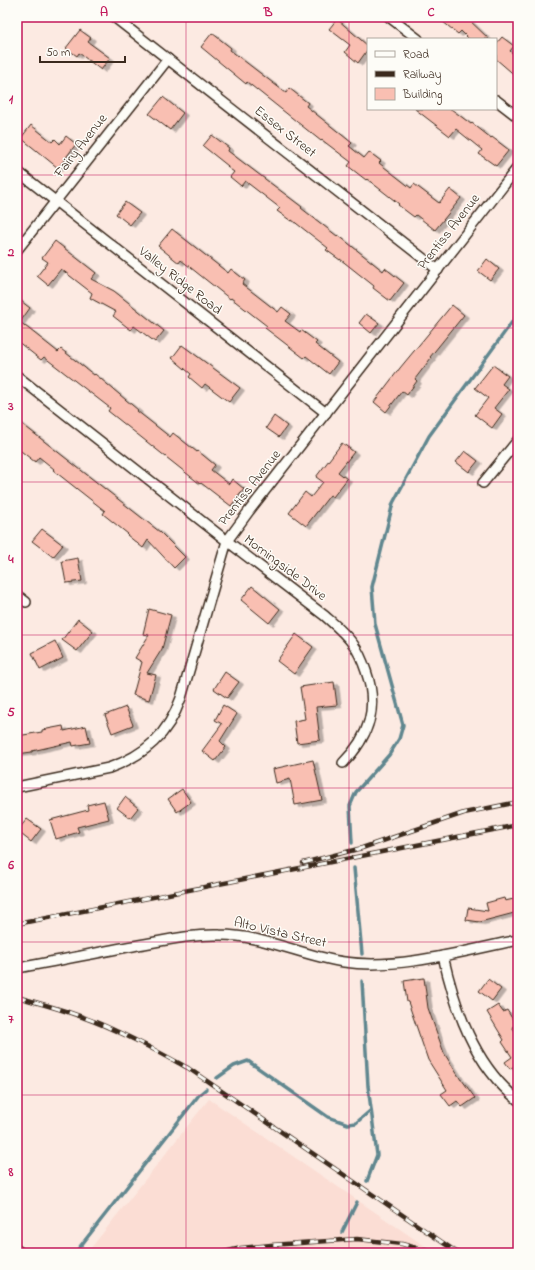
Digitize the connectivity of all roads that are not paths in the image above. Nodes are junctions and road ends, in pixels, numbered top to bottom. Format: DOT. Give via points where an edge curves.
graph roads {
  1 [pos="114,17"];
  2 [pos="390,17"];
  3 [pos="417,38"];
  4 [pos="168,59"];
  5 [pos="497,101"];
  6 [pos="518,117"];
  7 [pos="518,167"];
  8 [pos="17,171"];
  9 [pos="56,201"];
  10 [pos="17,250"];
  11 [pos="438,270"];
  12 [pos="17,376"];
  13 [pos="326,413"];
  14 [pos="518,440"];
  15 [pos="483,483"];
  16 [pos="226,541"];
  17 [pos="17,595"];
  18 [pos="26,602"];
  19 [pos="343,763"];
  20 [pos="17,787"];
  21 [pos="518,940"];
  22 [pos="443,956"];
  23 [pos="17,968"];
  24 [pos="518,1100"];
  25 [pos="17,1250"];
  26 [pos="21,1253"];
  1 -- 4 [label="street, Essex Street"];
  2 -- 3 [label="street"];
  4 -- 9 [label="street, Fairy Avenue"];
  4 -- 11 [label="street, Essex Street"];
  5 -- 6 [label="street"];
  7 -- 11 [label="street, Prentiss Avenue"];
  8 -- 9 [label="street, Valley Ridge Road"];
  9 -- 10 [label="street, Fairy Avenue"];
  9 -- 13 [label="street, Valley Ridge Road"];
  11 -- 13 [label="street, Prentiss Avenue"];
  12 -- 16 [label="street, Morningside Drive"];
  13 -- 16 [label="street, Prentiss Avenue"];
  14 -- 15 [label="street"];
  16 -- 19 [label="street, Morningside Drive" via="335,624 353,644 362,660 372,692 372,706 369,722 360,742"];
  16 -- 20 [label="street, Prentiss Avenue" via="181,698 164,732 145,750 109,768"];
  17 -- 18 [label="street"];
  21 -- 22 [label="street, Alto Vista Street"];
  22 -- 23 [label="street, Alto Vista Street" via="360,964 328,959 237,936 208,934"];
  22 -- 24 [label="street" via="456,1004 476,1049 495,1077"];
  25 -- 26 [label="street"];
}
